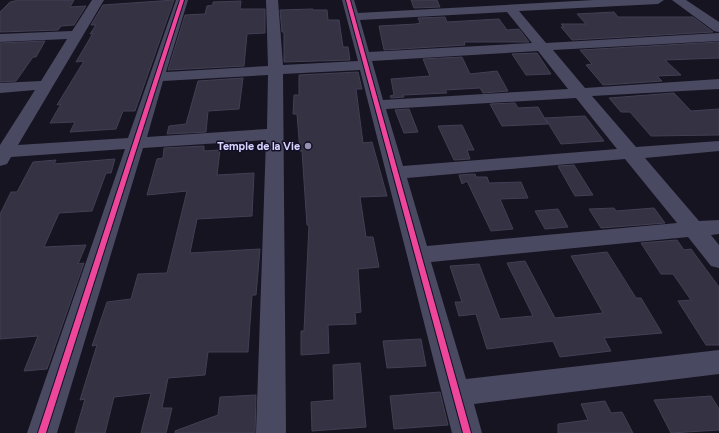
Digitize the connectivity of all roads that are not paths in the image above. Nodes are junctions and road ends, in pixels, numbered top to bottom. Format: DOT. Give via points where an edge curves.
graph roads {
  1 [pos="98,0"];
  2 [pos="182,0"];
  3 [pos="272,0"];
  4 [pos="448,0"];
  5 [pos="658,0"];
  6 [pos="678,0"];
  7 [pos="351,8"];
  8 [pos="510,8"];
  9 [pos="454,12"];
  10 [pos="719,28"];
  11 [pos="76,35"];
  12 [pos="719,37"];
  13 [pos="0,38"];
  14 [pos="541,47"];
  15 [pos="365,61"];
  16 [pos="276,71"];
  17 [pos="157,77"];
  18 [pos="719,84"];
  19 [pos="47,85"];
  20 [pos="0,88"];
  21 [pos="579,92"];
  22 [pos="377,105"];
  23 [pos="275,134"];
  24 [pos="136,142"];
  25 [pos="719,146"];
  26 [pos="630,153"];
  27 [pos="2,155"];
  28 [pos="396,173"];
  29 [pos="719,227"];
  30 [pos="693,230"];
  31 [pos="418,255"];
  32 [pos="719,260"];
  33 [pos="719,362"];
  34 [pos="456,393"];
  35 [pos="42,433"];
  36 [pos="271,433"];
  37 [pos="467,433"];
  1 -- 11 [label="street"];
  2 -- 17 [label="street"];
  3 -- 16 [label="street"];
  4 -- 9 [label="street"];
  5 -- 8 [label="street"];
  6 -- 10 [label="street"];
  7 -- 9 [label="street"];
  7 -- 15 [label="street"];
  8 -- 9 [label="street"];
  8 -- 14 [label="street"];
  11 -- 13 [label="street"];
  11 -- 19 [label="street"];
  12 -- 14 [label="street"];
  14 -- 15 [label="street"];
  14 -- 21 [label="street"];
  15 -- 16 [label="street"];
  15 -- 22 [label="street"];
  16 -- 17 [label="street"];
  16 -- 23 [label="street"];
  17 -- 24 [label="street"];
  18 -- 21 [label="street"];
  19 -- 20 [label="street"];
  19 -- 27 [label="street"];
  21 -- 22 [label="street"];
  21 -- 26 [label="street"];
  22 -- 28 [label="street"];
  23 -- 24 [label="street"];
  23 -- 36 [label="street"];
  24 -- 27 [label="street"];
  24 -- 35 [label="street"];
  25 -- 26 [label="street"];
  26 -- 28 [label="street"];
  26 -- 30 [label="street"];
  28 -- 31 [label="street"];
  29 -- 30 [label="street"];
  30 -- 31 [label="street"];
  30 -- 32 [label="street"];
  31 -- 34 [label="street"];
  33 -- 34 [label="street"];
  34 -- 37 [label="street"];
}
